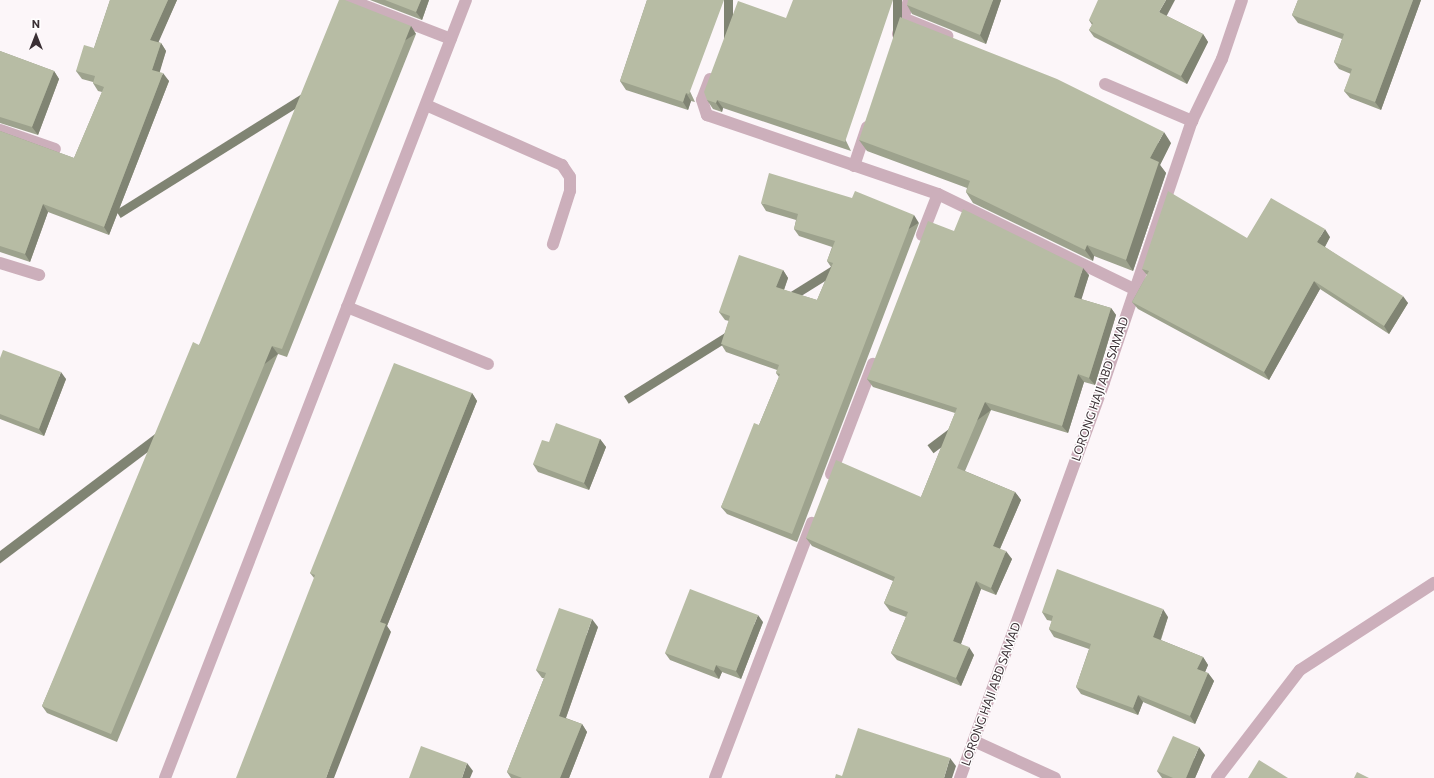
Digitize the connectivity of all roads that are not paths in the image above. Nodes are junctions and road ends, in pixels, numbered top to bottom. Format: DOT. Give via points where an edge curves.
graph roads {
  1 [pos="350,0"];
  2 [pos="466,0"];
  3 [pos="909,0"];
  4 [pos="1242,0"];
  5 [pos="903,18"];
  6 [pos="451,39"];
  7 [pos="961,42"];
  8 [pos="893,48"];
  9 [pos="716,64"];
  10 [pos="1105,84"];
  11 [pos="426,105"];
  12 [pos="871,114"];
  13 [pos="1192,121"];
  14 [pos="0,130"];
  15 [pos="55,149"];
  16 [pos="854,166"];
  17 [pos="938,194"];
  18 [pos="552,244"];
  19 [pos="918,245"];
  20 [pos="0,263"];
  21 [pos="38,275"];
  22 [pos="1134,289"];
  23 [pos="347,307"];
  24 [pos="879,349"];
  25 [pos="488,364"];
  26 [pos="825,489"];
  27 [pos="817,511"];
  28 [pos="1434,583"];
  29 [pos="974,741"];
  30 [pos="165,778"];
  31 [pos="715,778"];
  32 [pos="960,778"];
  33 [pos="1055,778"];
  34 [pos="1217,778"];
  1 -- 6 [label="street"];
  2 -- 6 [label="street"];
  3 -- 5 [label="street"];
  4 -- 13 [label="street, LORONG HAJI ABD SAMAD" via="1222,59"];
  5 -- 7 [label="street"];
  5 -- 8 [label="street"];
  6 -- 11 [label="street"];
  9 -- 16 [label="street" via="702,100 708,115"];
  10 -- 13 [label="street"];
  11 -- 18 [label="street" via="562,165 570,177 570,191"];
  11 -- 23 [label="street"];
  12 -- 16 [label="street"];
  13 -- 22 [label="street, LORONG HAJI ABD SAMAD"];
  14 -- 15 [label="street"];
  16 -- 17 [label="street"];
  17 -- 19 [label="street"];
  17 -- 22 [label="street"];
  20 -- 21 [label="street"];
  22 -- 29 [label="street, LORONG HAJI ABD SAMAD" via="1104,382"];
  23 -- 25 [label="street"];
  23 -- 30 [label="street"];
  24 -- 26 [label="street"];
  27 -- 31 [label="street"];
  28 -- 34 [label="street" via="1300,670"];
  29 -- 32 [label="street, LORONG HAJI ABD SAMAD"];
  29 -- 33 [label="street"];
}
